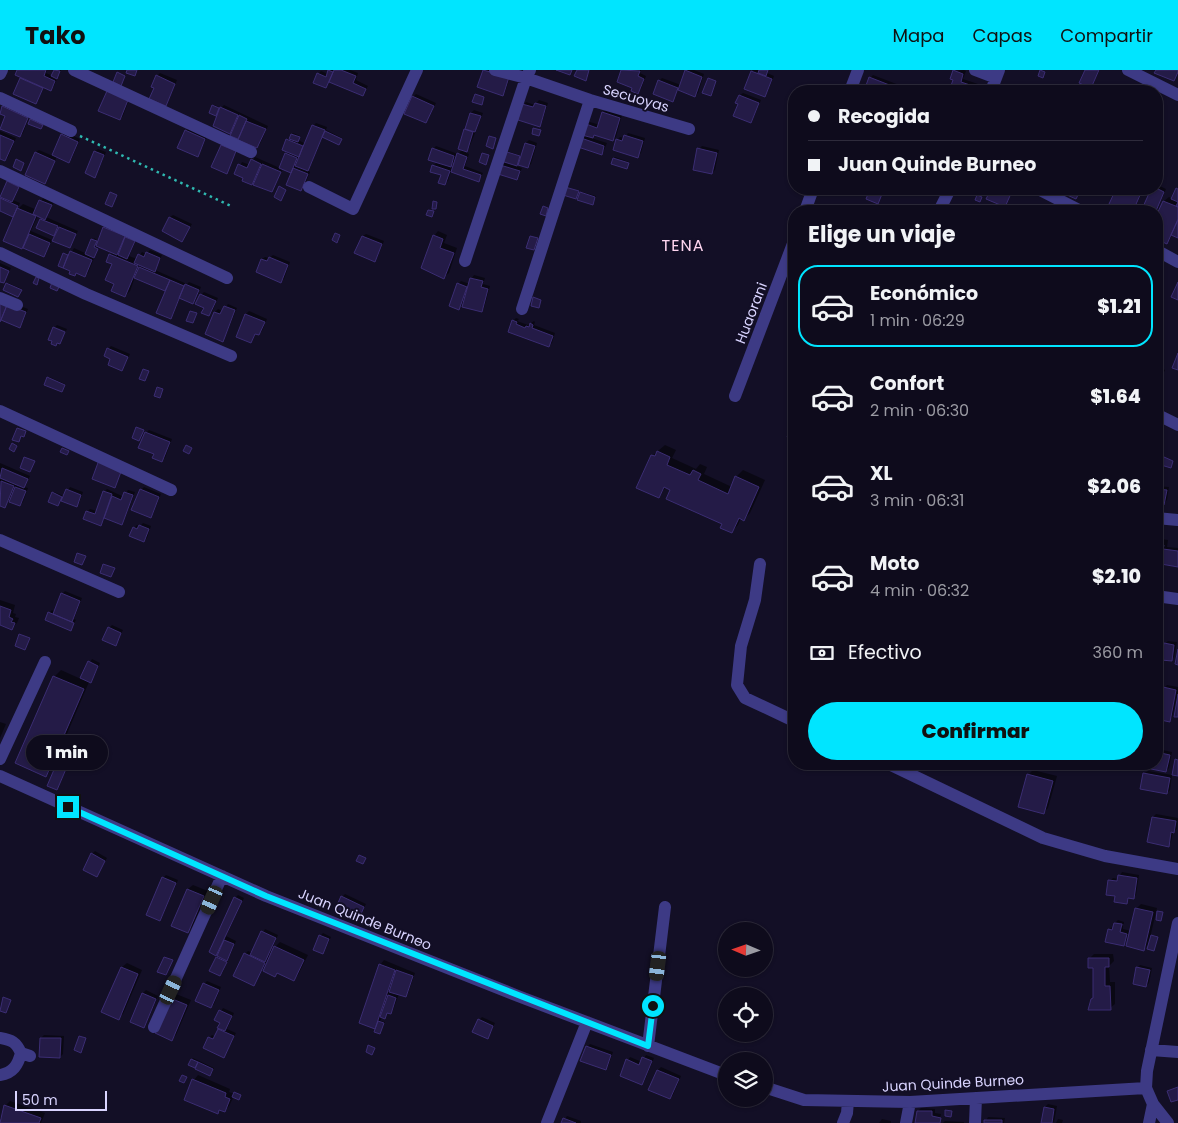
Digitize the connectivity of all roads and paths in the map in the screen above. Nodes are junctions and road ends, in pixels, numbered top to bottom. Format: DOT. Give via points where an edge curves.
graph roads {
  1 [pos="2,70"];
  2 [pos="74,70"];
  3 [pos="417,70"];
  4 [pos="496,70"];
  5 [pos="858,70"];
  6 [pos="976,70"];
  7 [pos="1128,70"];
  8 [pos="0,74"];
  9 [pos="528,74"];
  10 [pos="997,74"];
  11 [pos="852,85"];
  12 [pos="1158,85"];
  13 [pos="1163,88"];
  14 [pos="1178,95"];
  15 [pos="0,98"];
  16 [pos="590,100"];
  17 [pos="689,129"];
  18 [pos="71,132"];
  19 [pos="251,152"];
  20 [pos="0,171"];
  21 [pos="309,187"];
  22 [pos="1050,195"];
  23 [pos="1069,205"];
  24 [pos="231,206"];
  25 [pos="0,253"];
  26 [pos="1163,254"];
  27 [pos="788,257"];
  28 [pos="465,261"];
  29 [pos="1178,262"];
  30 [pos="227,278"];
  31 [pos="0,298"];
  32 [pos="17,305"];
  33 [pos="522,309"];
  34 [pos="231,356"];
  35 [pos="735,396"];
  36 [pos="0,411"];
  37 [pos="1163,418"];
  38 [pos="1178,425"];
  39 [pos="171,490"];
  40 [pos="1163,519"];
  41 [pos="1178,520"];
  42 [pos="0,540"];
  43 [pos="760,564"];
  44 [pos="119,592"];
  45 [pos="1163,597"];
  46 [pos="1178,599"];
  47 [pos="45,662"];
  48 [pos="788,718"];
  49 [pos="0,759"];
  50 [pos="901,770"];
  51 [pos="0,776"];
  52 [pos="1178,869"];
  53 [pos="222,876"];
  54 [pos="665,907"];
  55 [pos="1178,923"];
  56 [pos="586,1022"];
  57 [pos="154,1026"];
  58 [pos="0,1038"];
  59 [pos="648,1046"];
  60 [pos="1151,1050"];
  61 [pos="1178,1052"];
  62 [pos="718,1072"];
  63 [pos="0,1075"];
  64 [pos="1146,1088"];
  65 [pos="773,1090"];
  66 [pos="976,1098"];
  67 [pos="848,1101"];
  68 [pos="910,1102"];
  69 [pos="1153,1104"];
  70 [pos="547,1123"];
  71 [pos="843,1123"];
  72 [pos="906,1123"];
  73 [pos="975,1123"];
  74 [pos="1149,1123"];
  75 [pos="1168,1123"];
  1 -- 8 [label="street"];
  2 -- 19 [label="street"];
  3 -- 21 [label="street" via="353,209"];
  4 -- 9 [label="street, Secuoyas"];
  5 -- 11 [label="street"];
  6 -- 10 [label="street"];
  7 -- 12 [label="street"];
  9 -- 16 [label="street, Secuoyas"];
  9 -- 28 [label="street"];
  13 -- 14 [label="street"];
  15 -- 18 [label="street"];
  16 -- 17 [label="street, Secuoyas"];
  16 -- 33 [label="street"];
  18 -- 24 [label="path"];
  20 -- 30 [label="street"];
  22 -- 23 [label="street"];
  25 -- 34 [label="street"];
  26 -- 29 [label="street"];
  27 -- 35 [label="street, Huaorani"];
  31 -- 32 [label="street"];
  36 -- 39 [label="street"];
  37 -- 38 [label="street"];
  40 -- 41 [label="street"];
  42 -- 44 [label="street"];
  43 -- 48 [label="street" via="755,600 741,646 737,685 746,698"];
  45 -- 46 [label="street"];
  47 -- 49 [label="street"];
  50 -- 52 [label="street" via="1043,838 1105,856"];
  51 -- 53 [label="street, Juan Quinde Burneo"];
  53 -- 56 [label="street, Juan Quinde Burneo"];
  53 -- 57 [label="street"];
  54 -- 59 [label="street"];
  55 -- 60 [label="street"];
  56 -- 59 [label="street, Juan Quinde Burneo"];
  56 -- 70 [label="street"];
  58 -- 63 [label="street" via="16,1043 26,1054 13,1070"];
  59 -- 62 [label="street, Juan Quinde Burneo"];
  60 -- 61 [label="street"];
  60 -- 64 [label="street"];
  64 -- 66 [label="street, Juan Quinde Burneo"];
  64 -- 69 [label="street"];
  65 -- 67 [label="street, Juan Quinde Burneo" via="804,1100"];
  66 -- 68 [label="street, Juan Quinde Burneo"];
  66 -- 73 [label="street"];
  67 -- 68 [label="street, Juan Quinde Burneo"];
  67 -- 71 [label="street"];
  68 -- 72 [label="street"];
  69 -- 74 [label="street"];
  69 -- 75 [label="street"];
}
